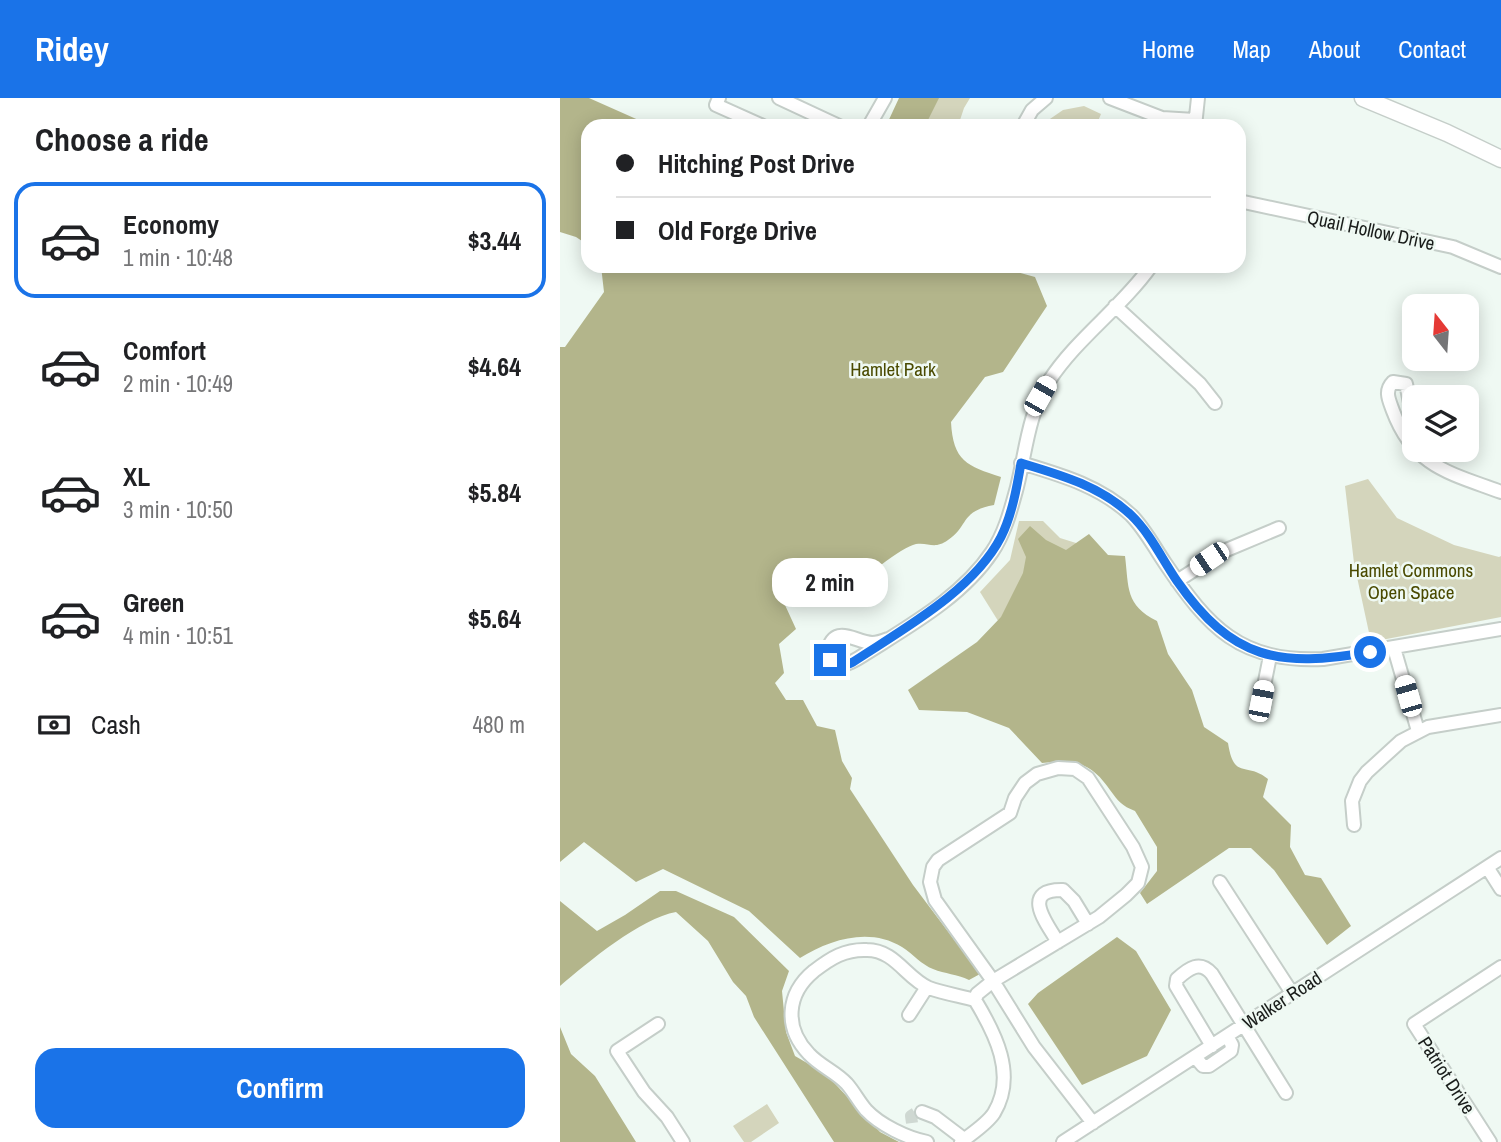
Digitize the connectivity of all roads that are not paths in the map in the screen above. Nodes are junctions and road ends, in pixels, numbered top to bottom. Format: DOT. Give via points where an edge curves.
graph roads {
  1 [pos="719,98"];
  2 [pos="779,98"];
  3 [pos="885,98"];
  4 [pos="1046,98"];
  5 [pos="1110,98"];
  6 [pos="1198,98"];
  7 [pos="1363,98"];
  8 [pos="747,119"];
  9 [pos="824,119"];
  10 [pos="870,119"];
  11 [pos="1027,119"];
  12 [pos="1169,119"];
  13 [pos="1195,119"];
  14 [pos="1501,159"];
  15 [pos="1246,203"];
  16 [pos="1501,267"];
  17 [pos="1145,273"];
  18 [pos="1115,306"];
  19 [pos="1405,385"];
  20 [pos="1215,403"];
  21 [pos="1402,433"];
  22 [pos="1431,462"];
  23 [pos="1434,462"];
  24 [pos="1021,463"];
  25 [pos="1440,468"];
  26 [pos="1501,492"];
  27 [pos="1279,528"];
  28 [pos="1177,580"];
  29 [pos="1501,629"];
  30 [pos="888,639"];
  31 [pos="1394,648"];
  32 [pos="1270,656"];
  33 [pos="1261,701"];
  34 [pos="1501,715"];
  35 [pos="1418,731"];
  36 [pos="1354,825"];
  37 [pos="1501,858"];
  38 [pos="1487,867"];
  39 [pos="1220,882"];
  40 [pos="1501,889"];
  41 [pos="1088,924"];
  42 [pos="1058,942"];
  43 [pos="1501,967"];
  44 [pos="993,981"];
  45 [pos="927,987"];
  46 [pos="1292,993"];
  47 [pos="975,1000"];
  48 [pos="909,1015"];
  49 [pos="658,1024"];
  50 [pos="1244,1024"];
  51 [pos="1227,1036"];
  52 [pos="1212,1045"];
  53 [pos="1195,1057"];
  54 [pos="1286,1093"];
  55 [pos="922,1112"];
  56 [pos="912,1123"];
  57 [pos="1093,1123"];
  58 [pos="920,1140"];
  59 [pos="962,1141"];
  60 [pos="683,1142"];
  61 [pos="1063,1142"];
  62 [pos="1490,1142"];
  1 -- 8 [label="street" via="716,105"];
  2 -- 9 [label="street"];
  3 -- 10 [label="street"];
  4 -- 11 [label="street"];
  5 -- 12 [label="street"];
  6 -- 13 [label="street"];
  7 -- 14 [label="main road"];
  15 -- 16 [label="street, Quail Hollow Drive" via="1453,247"];
  17 -- 18 [label="street"];
  18 -- 20 [label="street"];
  18 -- 24 [label="street" via="1040,396"];
  19 -- 21 [label="street" via="1393,382 1388,394"];
  22 -- 25 [label="street"];
  23 -- 25 [label="street"];
  24 -- 28 [label="street" via="1071,478 1113,501 1142,528"];
  24 -- 30 [label="street" via="1002,534 992,552 971,579"];
  25 -- 26 [label="street"];
  27 -- 28 [label="street" via="1224,551"];
  28 -- 32 [label="street" via="1222,633"];
  29 -- 31 [label="street"];
  31 -- 32 [label="street" via="1323,659"];
  31 -- 35 [label="street"];
  32 -- 33 [label="street"];
  34 -- 35 [label="street"];
  35 -- 36 [label="street" via="1388,751 1360,781 1352,801"];
  37 -- 38 [label="street, Walker Road"];
  38 -- 40 [label="street"];
  38 -- 46 [label="street, Walker Road"];
  39 -- 46 [label="street"];
  41 -- 42 [label="street"];
  41 -- 42 [label="street" via="1063,890 1042,895 1038,903 1041,916"];
  41 -- 44 [label="street" via="1138,883 1142,867 1087,778 1075,769 1058,768 1025,783 1010,813 933,867 930,883 935,900"];
  42 -- 44 [label="street"];
  43 -- 62 [label="street, Patriot Drive" via="1414,1024"];
  44 -- 47 [label="street"];
  44 -- 57 [label="street" via="1034,1047"];
  45 -- 47 [label="street"];
  45 -- 48 [label="street"];
  45 -- 58 [label="street" via="888,955 870,949 847,951 803,980 794,993 791,1014 795,1033 809,1054 846,1084 867,1111"];
  46 -- 50 [label="street, Walker Road"];
  47 -- 59 [label="street" via="1002,1052 1002,1092 993,1114"];
  49 -- 60 [label="street" via="617,1051"];
  50 -- 51 [label="street, Walker Road"];
  50 -- 52 [label="street" via="1206,967 1188,968 1176,986"];
  50 -- 54 [label="street"];
  51 -- 52 [label="street, Walker Road"];
  51 -- 53 [label="street" via="1231,1051 1209,1066"];
  52 -- 53 [label="street, Walker Road"];
  53 -- 57 [label="street, Walker Road"];
  55 -- 59 [label="street" via="935,1117"];
  56 -- 58 [label="street"];
  57 -- 61 [label="street, Walker Road"];
}
